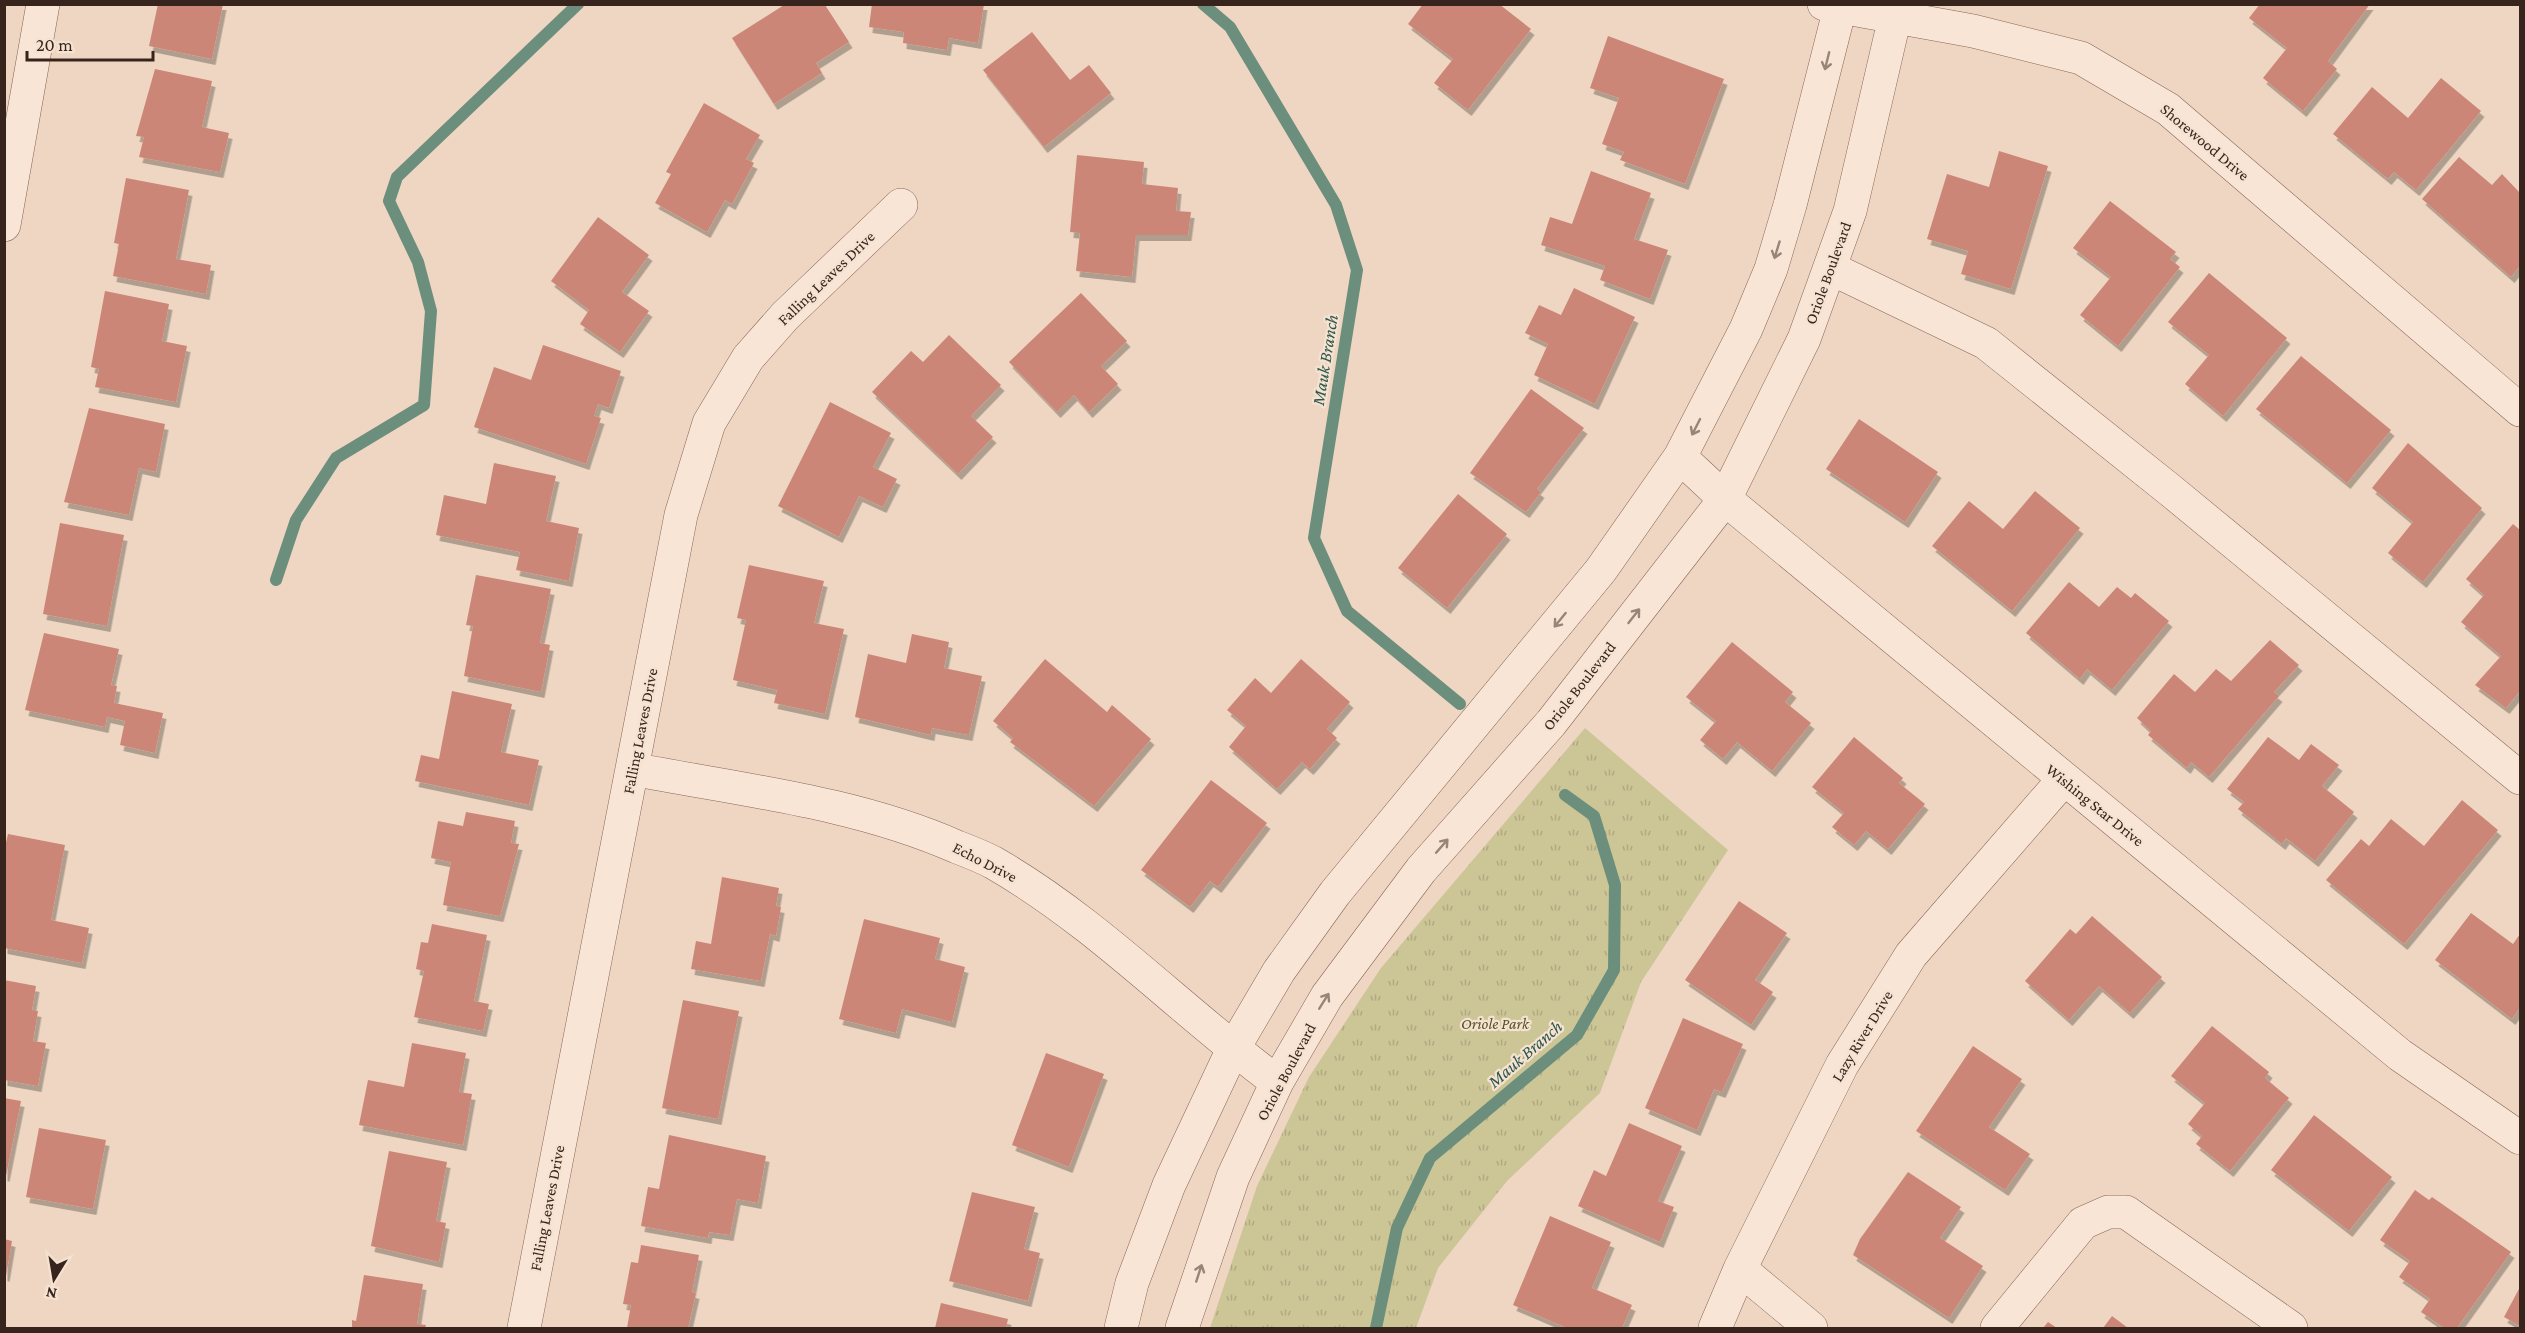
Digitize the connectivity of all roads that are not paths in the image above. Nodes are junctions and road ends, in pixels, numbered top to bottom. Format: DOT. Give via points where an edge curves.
graph roads {
  1 [pos="43,4"];
  2 [pos="1835,5"];
  3 [pos="1897,10"];
  4 [pos="15,94"];
  5 [pos="901,205"];
  6 [pos="4,225"];
  7 [pos="1830,268"];
  8 [pos="2520,410"];
  9 [pos="1680,458"];
  10 [pos="1725,499"];
  11 [pos="632,769"];
  12 [pos="2520,778"];
  13 [pos="2064,779"];
  14 [pos="1233,1049"];
  15 [pos="1277,1082"];
  16 [pos="2520,1138"];
  17 [pos="1740,1269"];
  18 [pos="524,1329"];
  19 [pos="1121,1329"];
  20 [pos="1182,1329"];
  21 [pos="1715,1329"];
  22 [pos="1811,1329"];
  23 [pos="1997,1329"];
  24 [pos="2291,1329"];
  1 -- 4 [label="street"];
  2 -- 3 [label="street, Shorewood Drive"];
  2 -- 9 [label="street, one-way" via="1790,205 1771,269 1746,330"];
  3 -- 7 [label="street, Oriole Boulevard" via="1850,211"];
  3 -- 8 [label="street, Shorewood Drive" via="2081,58 2168,109"];
  4 -- 6 [label="street"];
  5 -- 11 [label="street, Falling Leaves Drive" via="785,316 748,358 709,423 681,514"];
  7 -- 10 [label="street, Oriole Boulevard" via="1804,339"];
  7 -- 12 [label="street" via="1986,344"];
  9 -- 10 [label="street, Wishing Star Drive"];
  9 -- 14 [label="street, one-way" via="1601,570 1335,893 1279,971"];
  10 -- 13 [label="street, Wishing Star Drive"];
  15 -- 10 [label="street, Oriole Boulevard, one-way" via="1327,996 1421,870 1551,723"];
  11 -- 14 [label="street, Echo Drive" via="843,809 922,831 993,862 1070,912"];
  11 -- 18 [label="street, Falling Leaves Drive"];
  13 -- 16 [label="street, Wishing Star Drive" via="2400,1055"];
  13 -- 17 [label="street, Lazy River Drive" via="1911,955 1842,1065"];
  14 -- 15 [label="street, Echo Drive"];
  14 -- 19 [label="street" via="1169,1185 1132,1283"];
  20 -- 15 [label="street, Oriole Boulevard, one-way" via="1233,1177"];
  17 -- 21 [label="street, Lazy River Drive"];
  17 -- 22 [label="street"];
  23 -- 24 [label="street" via="2083,1222 2108,1212 2126,1212"];
}
